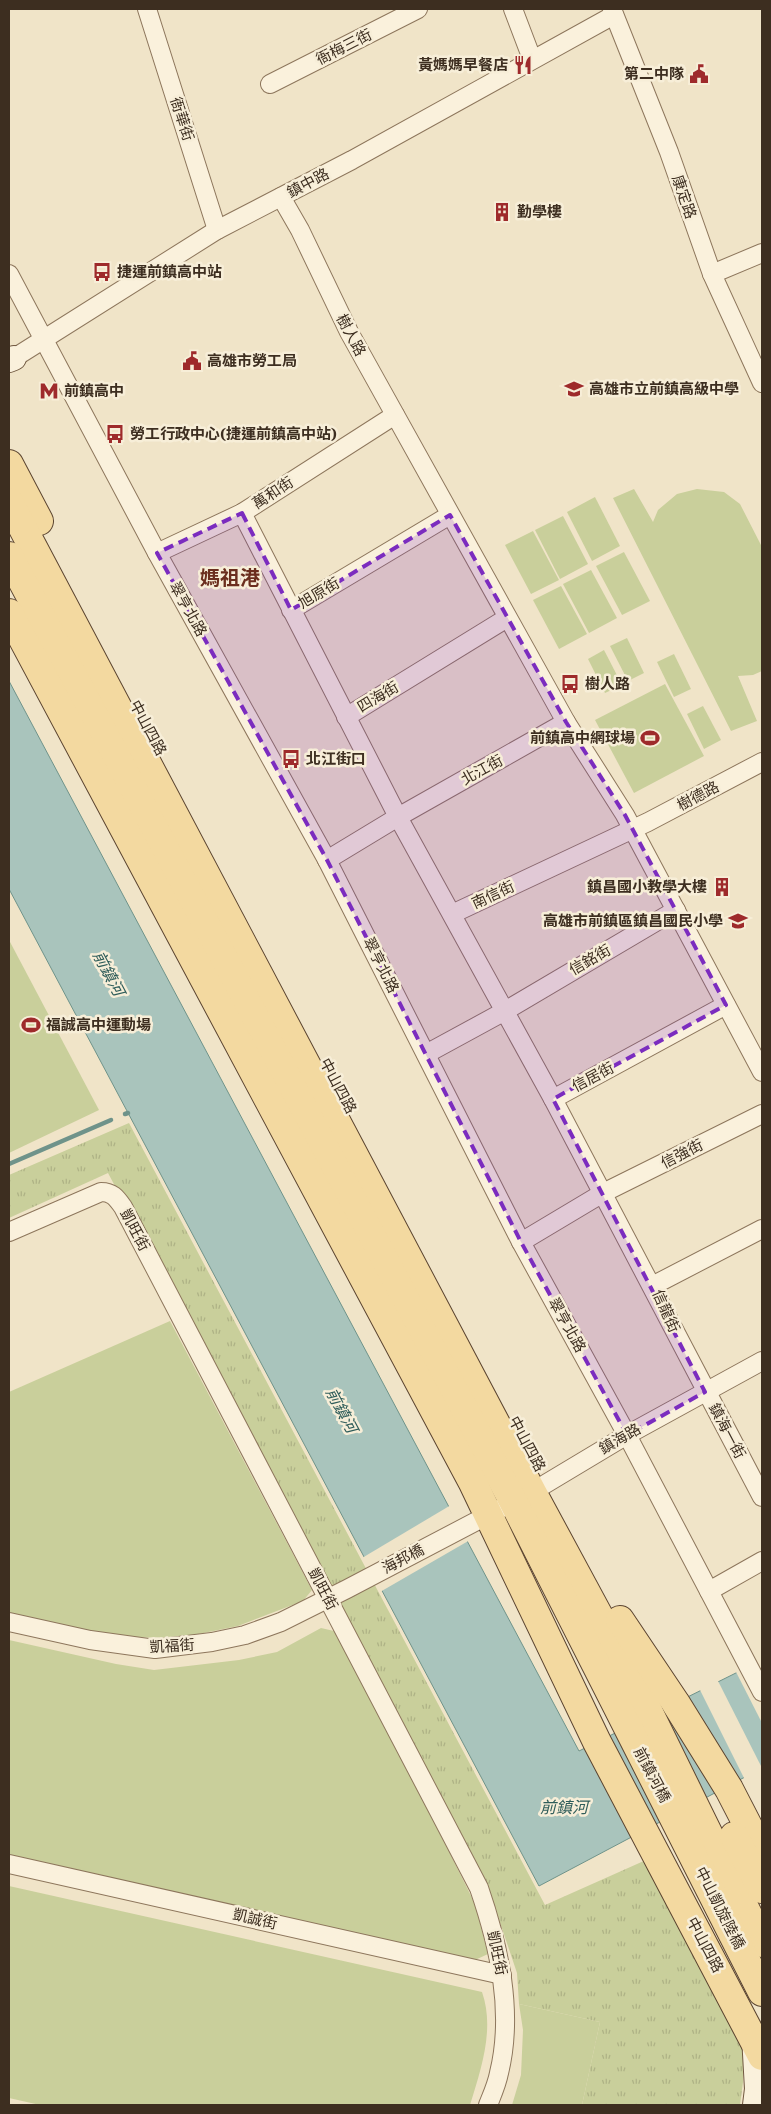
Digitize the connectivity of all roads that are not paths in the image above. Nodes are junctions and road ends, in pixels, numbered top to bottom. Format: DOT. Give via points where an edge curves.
graph roads {
  1 [pos="147,9"];
  2 [pos="418,9"];
  3 [pos="513,9"];
  4 [pos="613,12"];
  5 [pos="532,59"];
  6 [pos="270,84"];
  7 [pos="281,198"];
  8 [pos="217,230"];
  9 [pos="762,253"];
  10 [pos="9,274"];
  11 [pos="712,274"];
  12 [pos="43,339"];
  13 [pos="11,359"];
  14 [pos="762,383"];
  15 [pos="396,415"];
  16 [pos="9,464"];
  17 [pos="9,502"];
  18 [pos="242,513"];
  19 [pos="450,515"];
  20 [pos="157,553"];
  21 [pos="9,556"];
  22 [pos="291,610"];
  23 [pos="9,612"];
  24 [pos="507,618"];
  25 [pos="346,717"];
  26 [pos="566,722"];
  27 [pos="762,762"];
  28 [pos="398,817"];
  29 [pos="633,829"];
  30 [pos="327,860"];
  31 [pos="676,910"];
  32 [pos="452,914"];
  33 [pos="726,1005"];
  34 [pos="505,1011"];
  35 [pos="426,1054"];
  36 [pos="762,1072"];
  37 [pos="553,1099"];
  38 [pos="762,1114"];
  39 [pos="603,1193"];
  40 [pos="762,1229"];
  41 [pos="9,1232"];
  42 [pos="521,1242"];
  43 [pos="652,1286"];
  44 [pos="762,1360"];
  45 [pos="705,1392"];
  46 [pos="627,1435"];
  47 [pos="530,1492"];
  48 [pos="762,1497"];
  49 [pos="484,1516"];
  50 [pos="762,1561"];
  51 [pos="709,1592"];
  52 [pos="328,1599"];
  53 [pos="9,1622"];
  54 [pos="762,1692"];
  55 [pos="646,1717"];
  56 [pos="687,1814"];
  57 [pos="762,1853"];
  58 [pos="9,1864"];
  59 [pos="762,1889"];
  60 [pos="762,1943"];
  61 [pos="502,1975"];
  62 [pos="756,2000"];
  63 [pos="760,2043"];
  64 [pos="488,2105"];
  65 [pos="755,2105"];
  1 -- 8 [label="street, 衙華街"];
  2 -- 6 [label="street, 衙梅三街"];
  3 -- 5 [label="street"];
  4 -- 5 [label="street, 鎮中路"];
  4 -- 11 [label="street, 康定路" via="669,152"];
  5 -- 7 [label="street, 鎮中路"];
  7 -- 8 [label="street, 鎮中路"];
  7 -- 15 [label="street, 樹人路" via="349,332"];
  8 -- 12 [label="street, 鎮中路"];
  9 -- 11 [label="street"];
  10 -- 12 [label="street, 翠亨北路"];
  11 -- 14 [label="street, 康定路"];
  12 -- 13 [label="street, 鎮中路"];
  12 -- 20 [label="street, 翠亨北路"];
  15 -- 18 [label="street, 萬和街"];
  15 -- 19 [label="street, 樹人路"];
  16 -- 47 [label="main road, 中山四路"];
  17 -- 47 [label="main road, 中山四路"];
  18 -- 20 [label="street"];
  18 -- 22 [label="street, 萬和街"];
  19 -- 22 [label="street, 旭原街"];
  19 -- 24 [label="street, 樹人路"];
  20 -- 30 [label="street, 翠亨北路"];
  21 -- 47 [label="main road, 中山四路"];
  22 -- 25 [label="street, 旭原街"];
  23 -- 49 [label="main road"];
  24 -- 25 [label="street, 四海街"];
  24 -- 26 [label="street, 樹人路"];
  25 -- 28 [label="street, 四海街"];
  26 -- 28 [label="street, 北江街"];
  26 -- 29 [label="street, 樹人路"];
  27 -- 29 [label="street, 樹德路"];
  28 -- 30 [label="street, 北江街"];
  28 -- 32 [label="street"];
  29 -- 31 [label="street, 樹人路"];
  29 -- 32 [label="street, 南信街"];
  30 -- 35 [label="street, 翠亨北路"];
  31 -- 33 [label="street, 樹人路"];
  31 -- 34 [label="street, 信銘街"];
  32 -- 34 [label="street, 南信街"];
  33 -- 36 [label="street, 樹人路"];
  33 -- 37 [label="street, 信居街"];
  34 -- 35 [label="street, 信銘街"];
  34 -- 37 [label="street"];
  35 -- 42 [label="street, 翠亨北路"];
  37 -- 39 [label="street"];
  38 -- 39 [label="street, 信強街"];
  39 -- 42 [label="street, 信強街"];
  39 -- 43 [label="street"];
  40 -- 43 [label="street, 信龍街"];
  41 -- 52 [label="street, 凱旺街" via="100,1192 116,1197"];
  42 -- 46 [label="street, 翠亨北路"];
  43 -- 45 [label="street, 信龍街"];
  44 -- 45 [label="street, 鎮海路"];
  45 -- 46 [label="street, 鎮海路"];
  45 -- 48 [label="street, 鎮海一街"];
  46 -- 47 [label="street, 鎮海路"];
  46 -- 51 [label="street, 翠亨北路"];
  47 -- 49 [label="street, 鎮海路"];
  47 -- 55 [label="main road, 中山四路" via="627,1668"];
  47 -- 55 [label="main road, 中山四路" via="626,1632"];
  47 -- 55 [label="main road, 中山四路" via="600,1676"];
  49 -- 52 [label="street, 海邦橋"];
  49 -- 56 [label="main road" via="597,1742"];
  50 -- 51 [label="street"];
  51 -- 54 [label="street, 翠亨北路"];
  52 -- 53 [label="street, 凱福街" via="245,1635 155,1649 90,1640"];
  52 -- 61 [label="street, 凱旺街" via="472,1873 489,1916"];
  55 -- 56 [label="main road, 前鎮河橋"];
  55 -- 56 [label="main road"];
  56 -- 57 [label="main road"];
  56 -- 59 [label="main road"];
  56 -- 60 [label="main road, 中山凱旋陸橋"];
  56 -- 62 [label="main road, 中山凱旋陸橋"];
  56 -- 63 [label="main road, 中山四路"];
  58 -- 61 [label="street, 凱誠街"];
  61 -- 64 [label="street, 凱旺街" via="505,2040 499,2073"];
  62 -- 63 [label="main road"];
  63 -- 65 [label="street"];
}
